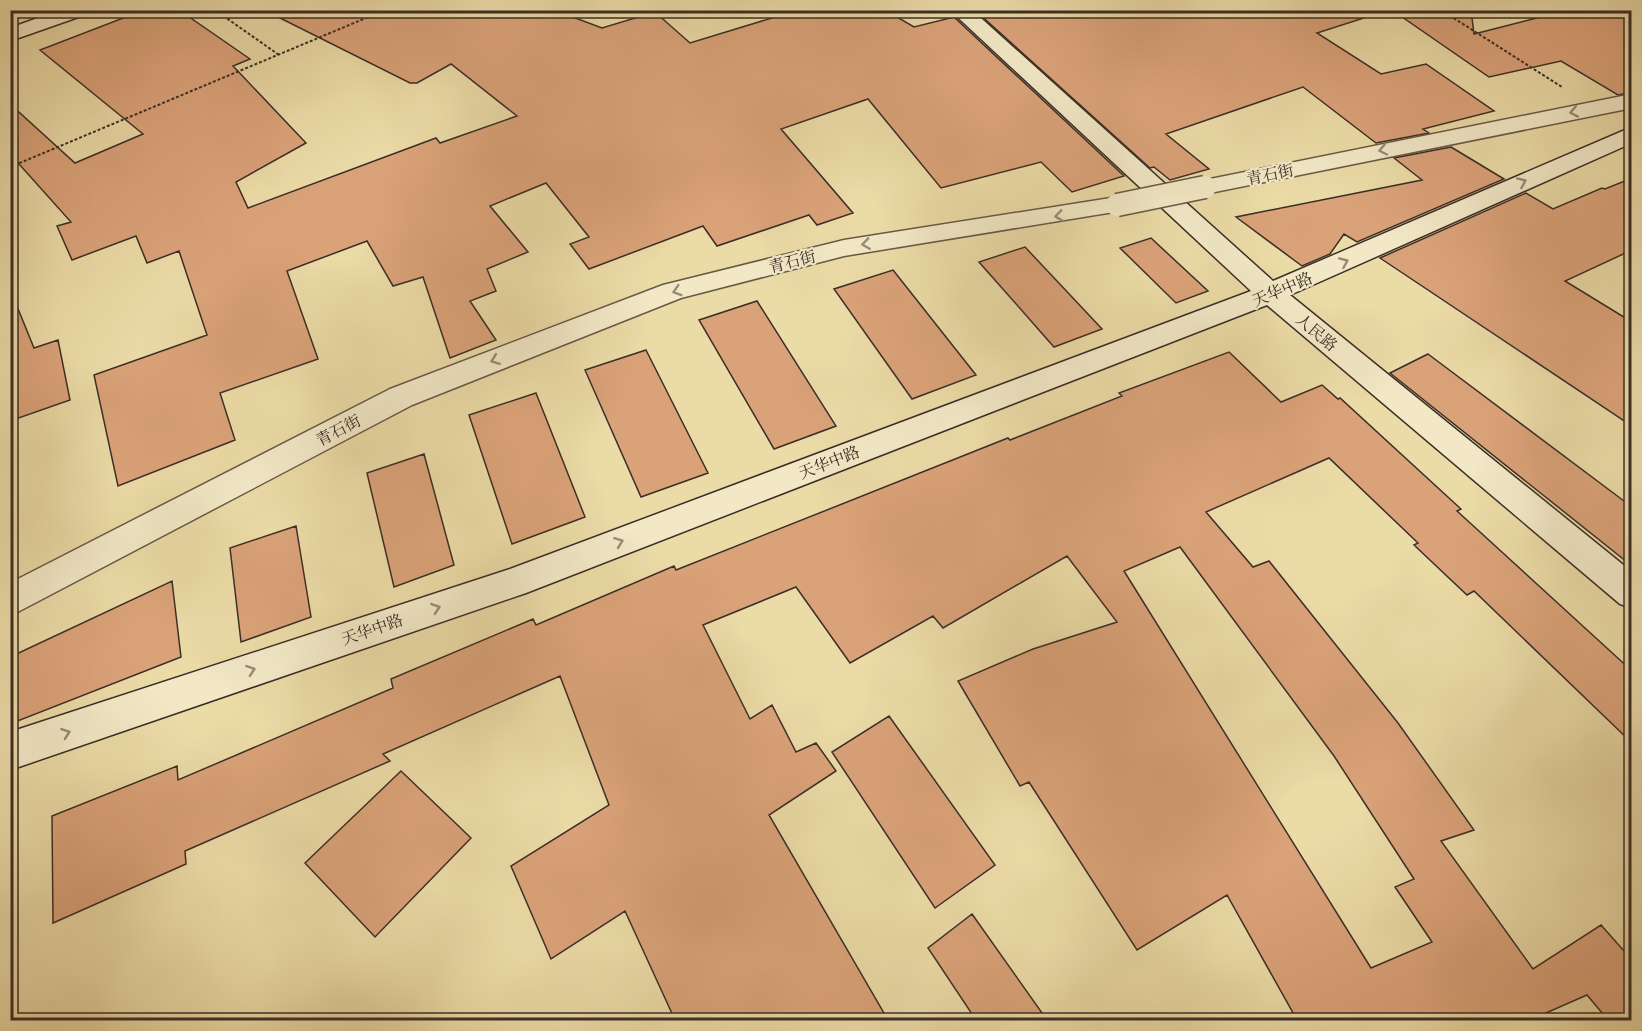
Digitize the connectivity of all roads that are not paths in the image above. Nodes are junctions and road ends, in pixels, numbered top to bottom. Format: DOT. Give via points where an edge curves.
graph roads {
  1 [pos="80,10"];
  2 [pos="960,10"];
  3 [pos="10,35"];
  4 [pos="1632,101"];
  5 [pos="1632,134"];
  6 [pos="1271,294"];
  7 [pos="1632,593"];
  8 [pos="10,601"];
  9 [pos="10,751"];
  1 -- 3 [label="street"];
  2 -- 6 [label="street, 人民路"];
  4 -- 8 [label="street, 青石街, one-way, bridge" via="1117,205 844,248 673,291 401,397"];
  6 -- 5 [label="street, 天华中路, one-way"];
  6 -- 7 [label="street, 人民路"];
  9 -- 6 [label="street, 天华中路, one-way" via="514,582"];
}
